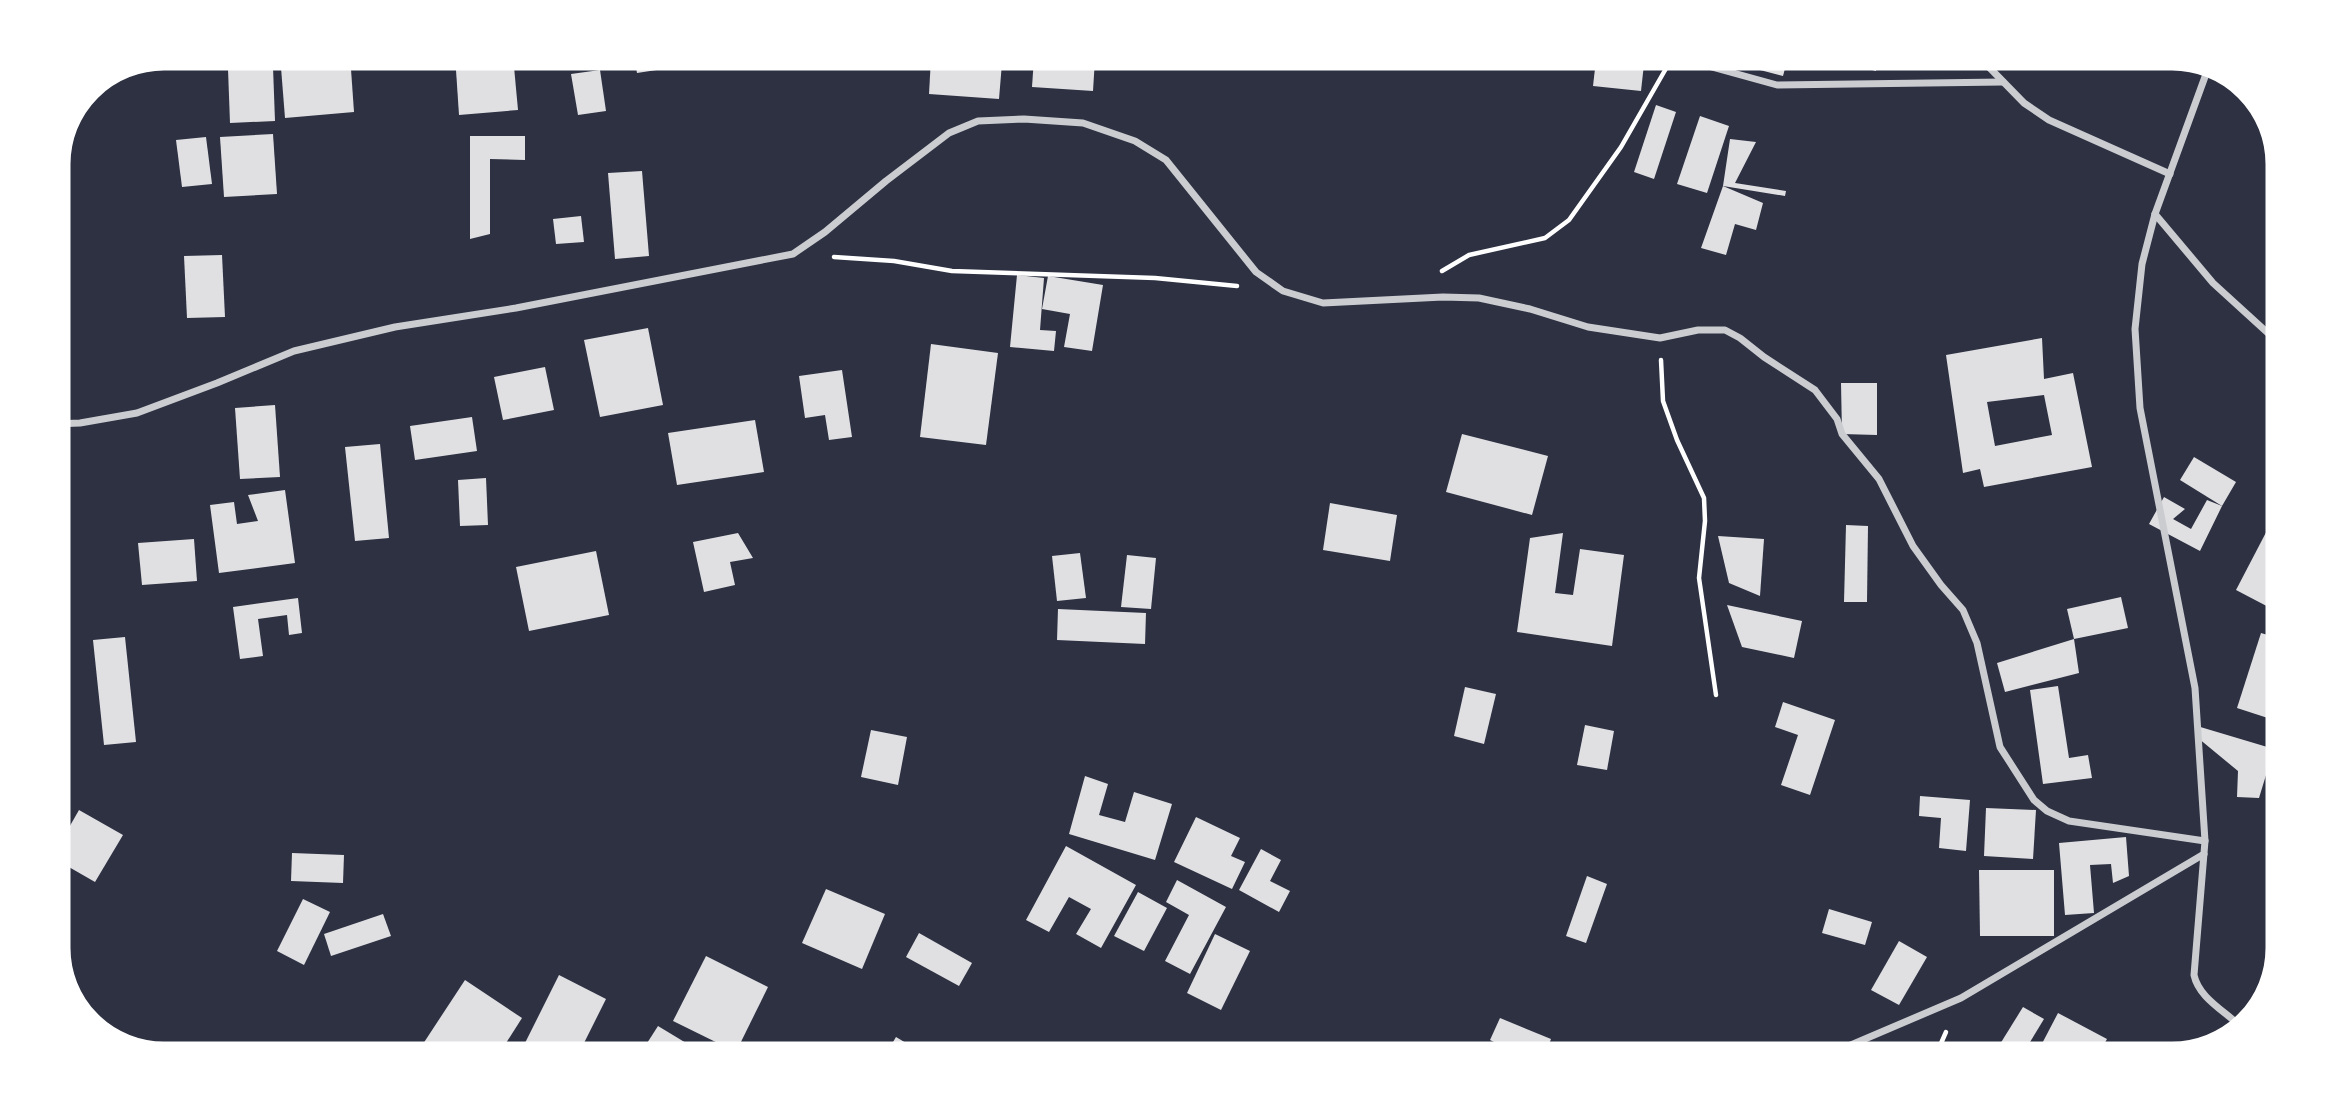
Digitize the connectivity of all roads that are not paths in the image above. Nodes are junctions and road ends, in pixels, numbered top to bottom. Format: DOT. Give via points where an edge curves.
graph roads {
  1 [pos="1708,66"];
  2 [pos="1988,66"];
  3 [pos="2206,73"];
  4 [pos="2003,82"];
  5 [pos="2170,174"];
  6 [pos="2155,214"];
  7 [pos="2270,335"];
  8 [pos="67,424"];
  9 [pos="2205,841"];
  10 [pos="2204,855"];
  11 [pos="2235,1022"];
  12 [pos="1848,1046"];
  1 -- 4 [label="street" via="1777,85"];
  2 -- 4 [label="street"];
  3 -- 5 [label="street"];
  4 -- 5 [label="street" via="2049,120"];
  5 -- 6 [label="street"];
  6 -- 7 [label="street" via="2213,282"];
  6 -- 9 [label="street" via="2142,264 2135,329 2140,408 2195,688"];
  8 -- 9 [label="street" via="137,413 294,351 395,327 793,254 949,133 978,121 1083,123 1135,141 1166,160 1256,272 1283,291 1323,303 1479,298 1588,327 1660,338 1725,330 1740,338 1815,390 1837,419 1842,435 1880,479 1913,546 1962,610 1977,643 2000,747 2034,800 2068,821"];
  9 -- 10 [label="street"];
  10 -- 11 [label="street" via="2194,975 2205,996"];
  10 -- 12 [label="street" via="1961,998"];
}
